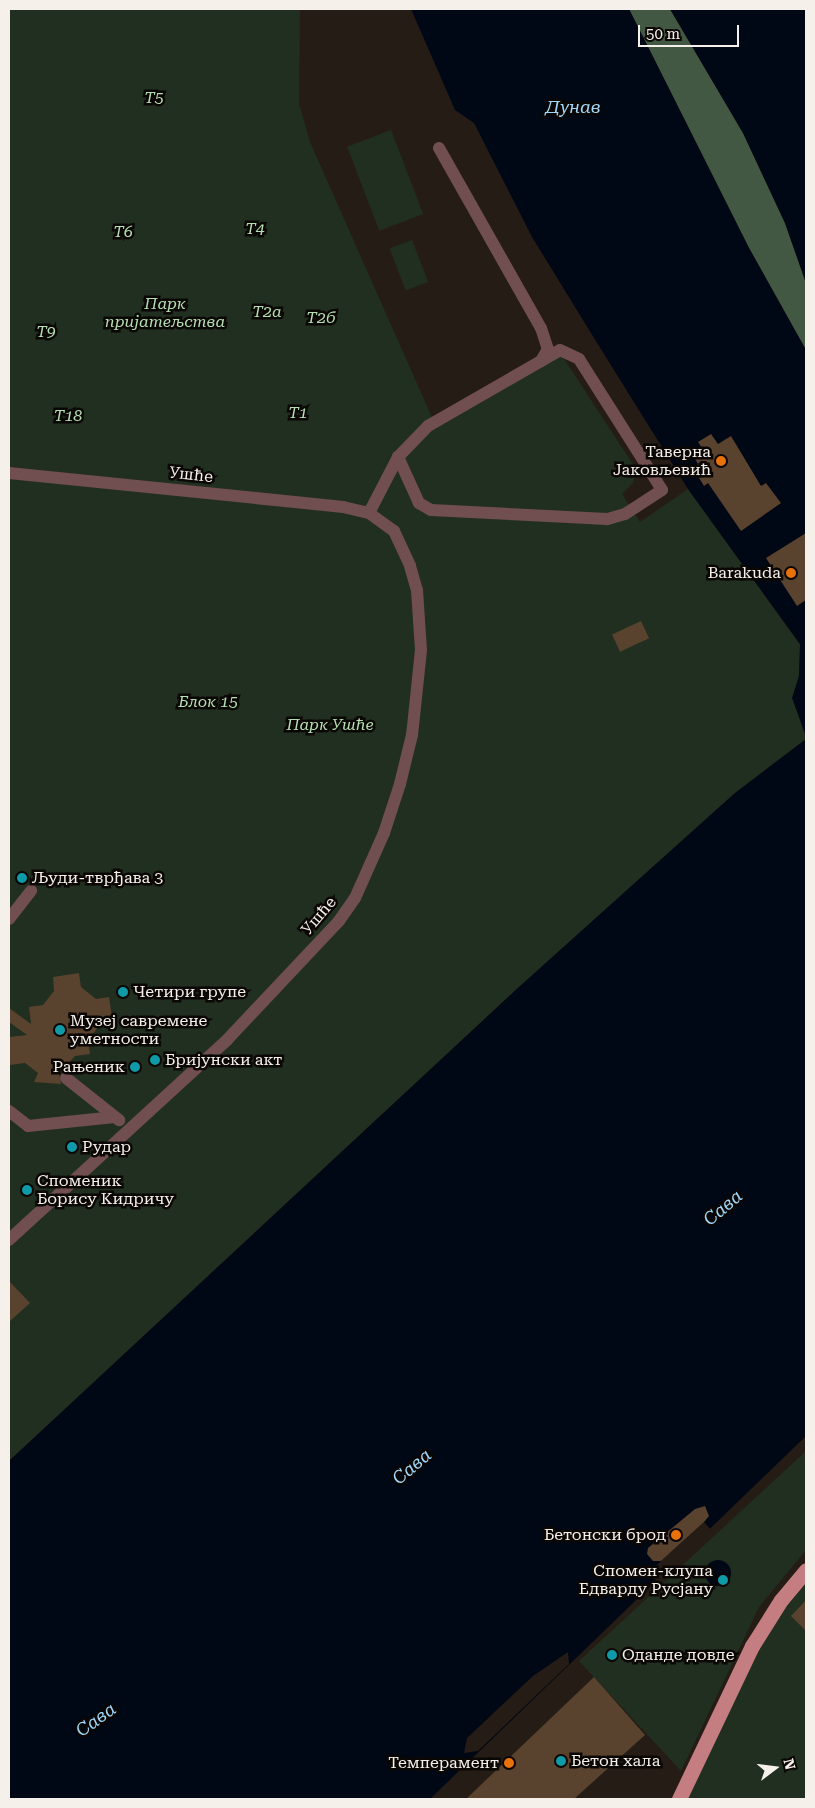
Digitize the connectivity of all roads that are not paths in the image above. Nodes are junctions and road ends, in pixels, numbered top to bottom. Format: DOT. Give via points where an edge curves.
graph roads {
  1 [pos="439,148"];
  2 [pos="541,361"];
  3 [pos="398,457"];
  4 [pos="9,473"];
  5 [pos="369,513"];
  6 [pos="31,892"];
  7 [pos="9,919"];
  8 [pos="66,1078"];
  9 [pos="9,1111"];
  10 [pos="116,1117"];
  11 [pos="128,1129"];
  12 [pos="9,1240"];
  13 [pos="806,1570"];
  14 [pos="679,1799"];
  1 -- 2 [label="street" via="541,328 548,348"];
  2 -- 3 [label="street" via="428,426"];
  2 -- 3 [label="street" via="560,350 579,359 662,490 625,514 607,518 431,510 419,502"];
  3 -- 5 [label="street"];
  4 -- 5 [label="street, Ушће" via="343,507"];
  5 -- 11 [label="street, Ушће" via="394,531 403,547 417,590 420,617 420,658 412,735 384,833 356,896 339,921 227,1040"];
  6 -- 7 [label="street"];
  8 -- 10 [label="street"];
  9 -- 10 [label="street" via="28,1126"];
  10 -- 11 [label="street"];
  11 -- 12 [label="street, Ушће"];
  13 -- 14 [label="main road" via="781,1600 752,1646"];
}
